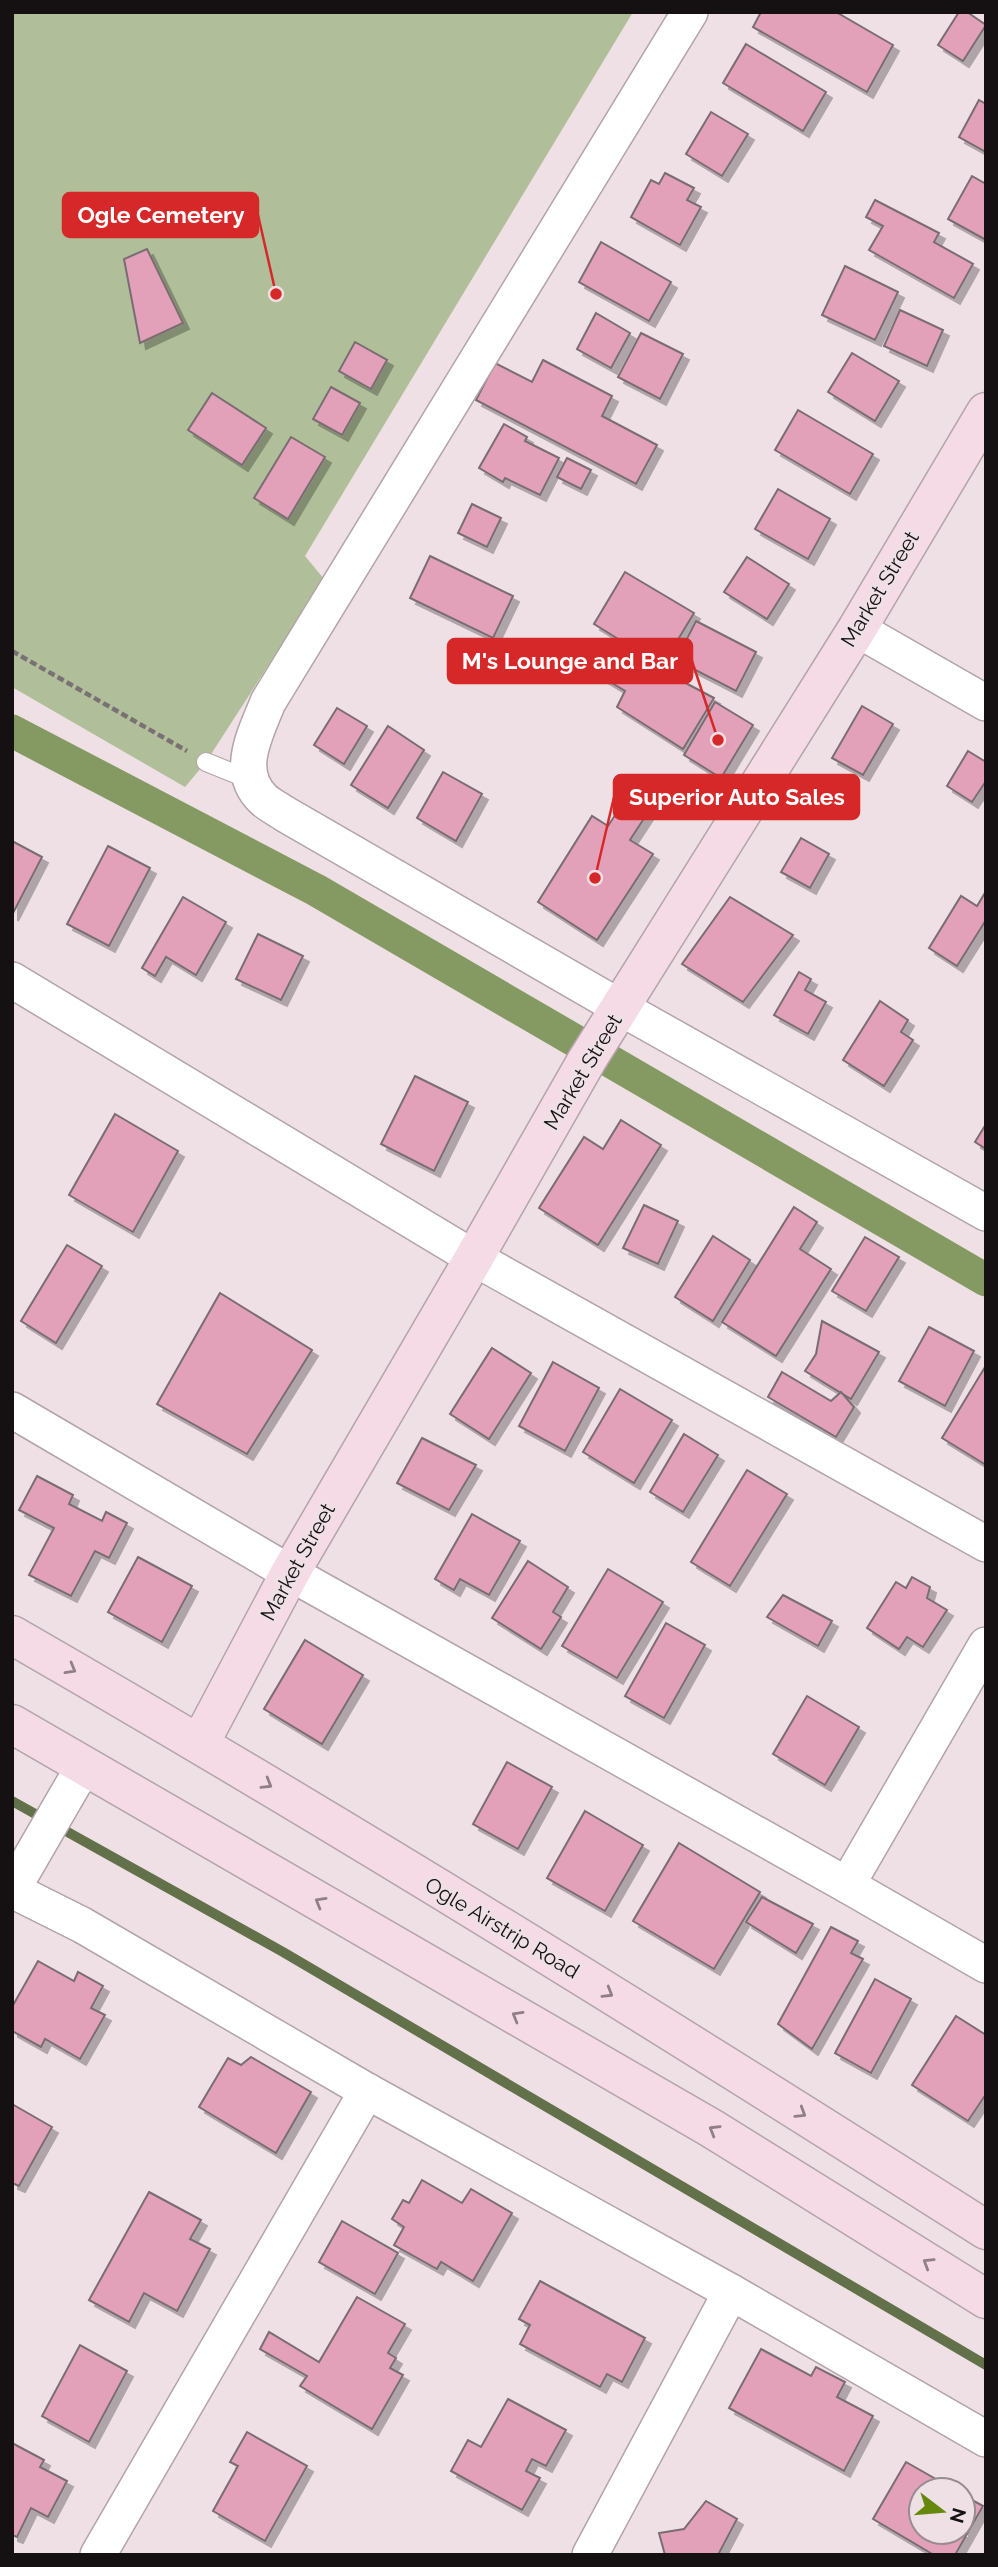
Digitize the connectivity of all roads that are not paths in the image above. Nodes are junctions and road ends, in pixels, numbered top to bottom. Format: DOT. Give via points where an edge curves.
graph roads {
  1 [pos="690,12"];
  2 [pos="986,412"];
  3 [pos="857,629"];
  4 [pos="986,703"];
  5 [pos="206,762"];
  6 [pos="248,779"];
  7 [pos="12,980"];
  8 [pos="616,1016"];
  9 [pos="986,1213"];
  10 [pos="474,1258"];
  11 [pos="12,1410"];
  12 [pos="986,1544"];
  13 [pos="289,1573"];
  14 [pos="12,1635"];
  15 [pos="986,1645"];
  16 [pos="12,1724"];
  17 [pos="200,1743"];
  18 [pos="80,1775"];
  19 [pos="847,1885"];
  20 [pos="12,1890"];
  21 [pos="986,1965"];
  22 [pos="367,2091"];
  23 [pos="986,2230"];
  24 [pos="731,2292"];
  25 [pos="986,2299"];
  26 [pos="986,2439"];
  27 [pos="98,2555"];
  28 [pos="590,2555"];
  1 -- 6 [label="street" via="268,702 248,757"];
  2 -- 3 [label="street, Market Street"];
  3 -- 4 [label="street"];
  3 -- 8 [label="street, Market Street"];
  5 -- 6 [label="lane"];
  6 -- 8 [label="street" via="285,814"];
  7 -- 10 [label="street"];
  8 -- 9 [label="street"];
  8 -- 10 [label="street, Market Street"];
  10 -- 12 [label="street"];
  10 -- 13 [label="street, Market Street"];
  11 -- 13 [label="street"];
  13 -- 17 [label="street, Market Street"];
  13 -- 19 [label="street"];
  14 -- 17 [label="street, Ogle Airstrip Road, one-way"];
  15 -- 19 [label="street"];
  16 -- 18 [label="street"];
  17 -- 23 [label="street, Ogle Airstrip Road, one-way"];
  18 -- 20 [label="street"];
  25 -- 18 [label="street, one-way" via="711,2128"];
  19 -- 21 [label="street"];
  20 -- 22 [label="street"];
  22 -- 24 [label="street"];
  22 -- 27 [label="street"];
  24 -- 26 [label="street"];
  24 -- 28 [label="street"];
}
